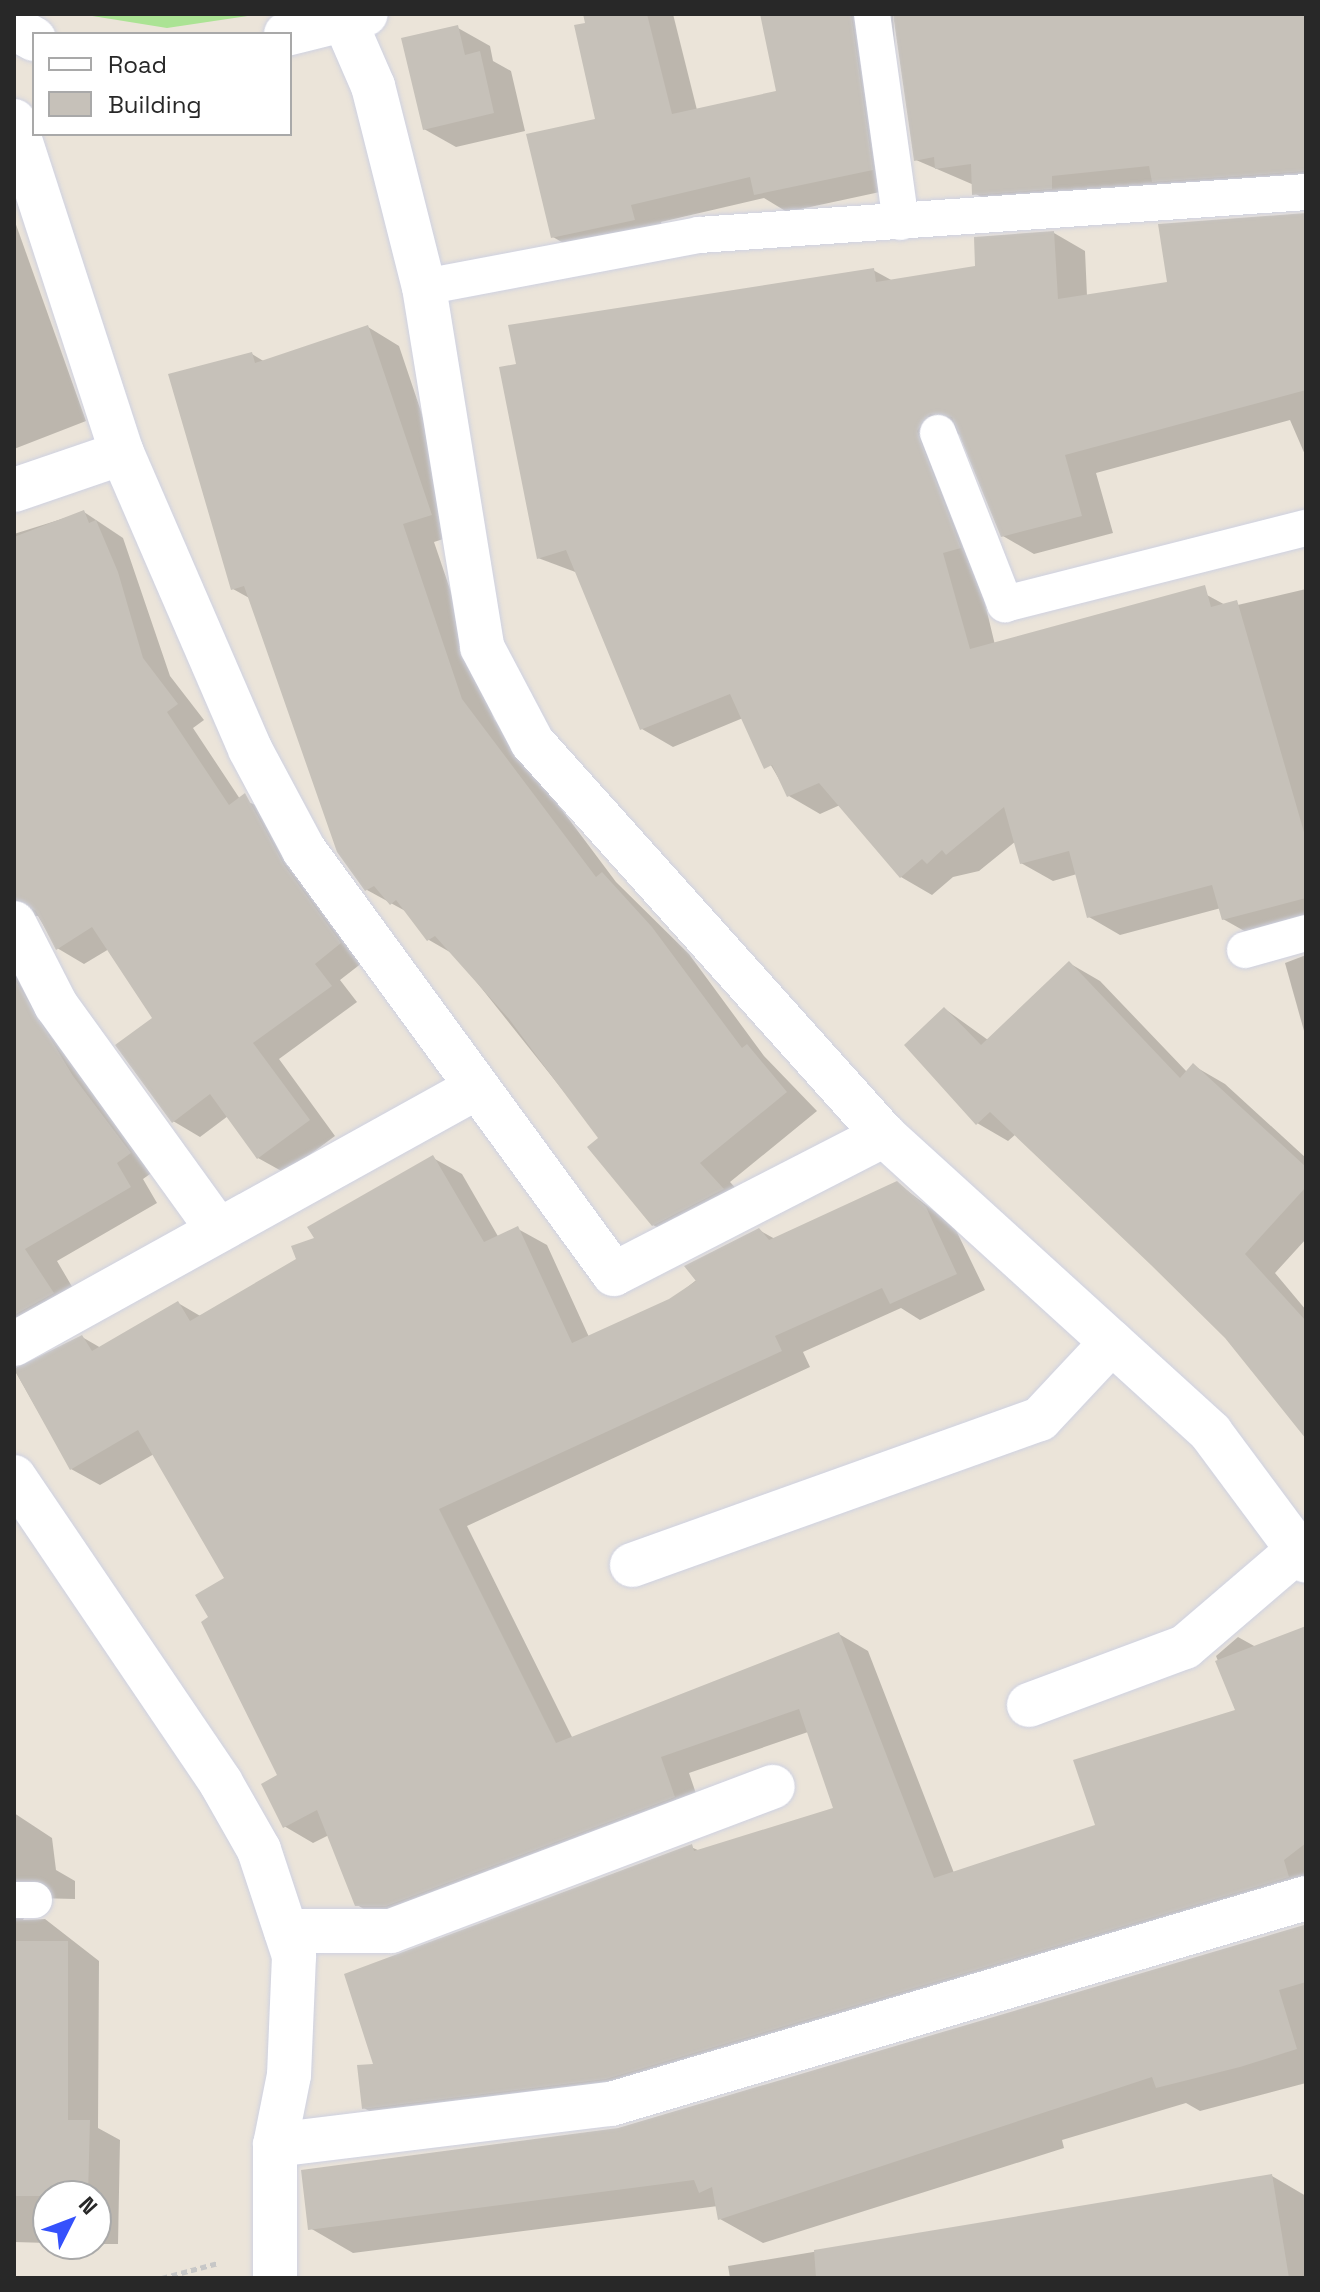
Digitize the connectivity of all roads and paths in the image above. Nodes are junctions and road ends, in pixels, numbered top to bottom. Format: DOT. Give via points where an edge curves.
graph roads {
  1 [pos="872,14"];
  2 [pos="356,19"];
  3 [pos="14,28"];
  4 [pos="292,33"];
  5 [pos="32,38"];
  6 [pos="14,121"];
  7 [pos="1306,192"];
  8 [pos="901,222"];
  9 [pos="424,287"];
  10 [pos="938,433"];
  11 [pos="122,453"];
  12 [pos="14,490"];
  13 [pos="1306,528"];
  14 [pos="14,923"];
  15 [pos="1306,933"];
  16 [pos="1245,950"];
  17 [pos="474,1089"];
  18 [pos="884,1135"];
  19 [pos="218,1230"];
  20 [pos="1112,1342"];
  21 [pos="14,1344"];
  22 [pos="14,1477"];
  23 [pos="1302,1555"];
  24 [pos="632,1565"];
  25 [pos="1029,1705"];
  26 [pos="773,1787"];
  27 [pos="1306,1898"];
  28 [pos="286,1931"];
  29 [pos="275,2145"];
  30 [pos="218,2265"];
  31 [pos="162,2278"];
  32 [pos="275,2278"];
  1 -- 8 [label="lane"];
  2 -- 4 [label="street"];
  2 -- 9 [label="street"];
  3 -- 5 [label="street"];
  6 -- 11 [label="street"];
  7 -- 8 [label="lane"];
  8 -- 9 [label="lane" via="699,235"];
  9 -- 18 [label="street" via="482,647 532,742"];
  10 -- 13 [label="lane" via="1005,604"];
  11 -- 12 [label="street"];
  11 -- 17 [label="street" via="250,749 304,850"];
  14 -- 19 [label="street" via="56,1005"];
  15 -- 16 [label="lane"];
  17 -- 18 [label="street" via="614,1274"];
  17 -- 19 [label="street"];
  18 -- 20 [label="street"];
  19 -- 21 [label="street"];
  20 -- 23 [label="street" via="1211,1433"];
  20 -- 24 [label="street" via="1040,1419"];
  22 -- 28 [label="street" via="221,1783 259,1850"];
  23 -- 25 [label="street" via="1185,1647"];
  26 -- 28 [label="street" via="391,1931"];
  27 -- 29 [label="street" via="611,2104"];
  28 -- 29 [label="street" via="294,1956 289,2075"];
  29 -- 32 [label="street"];
  30 -- 31 [label="path"];
}
